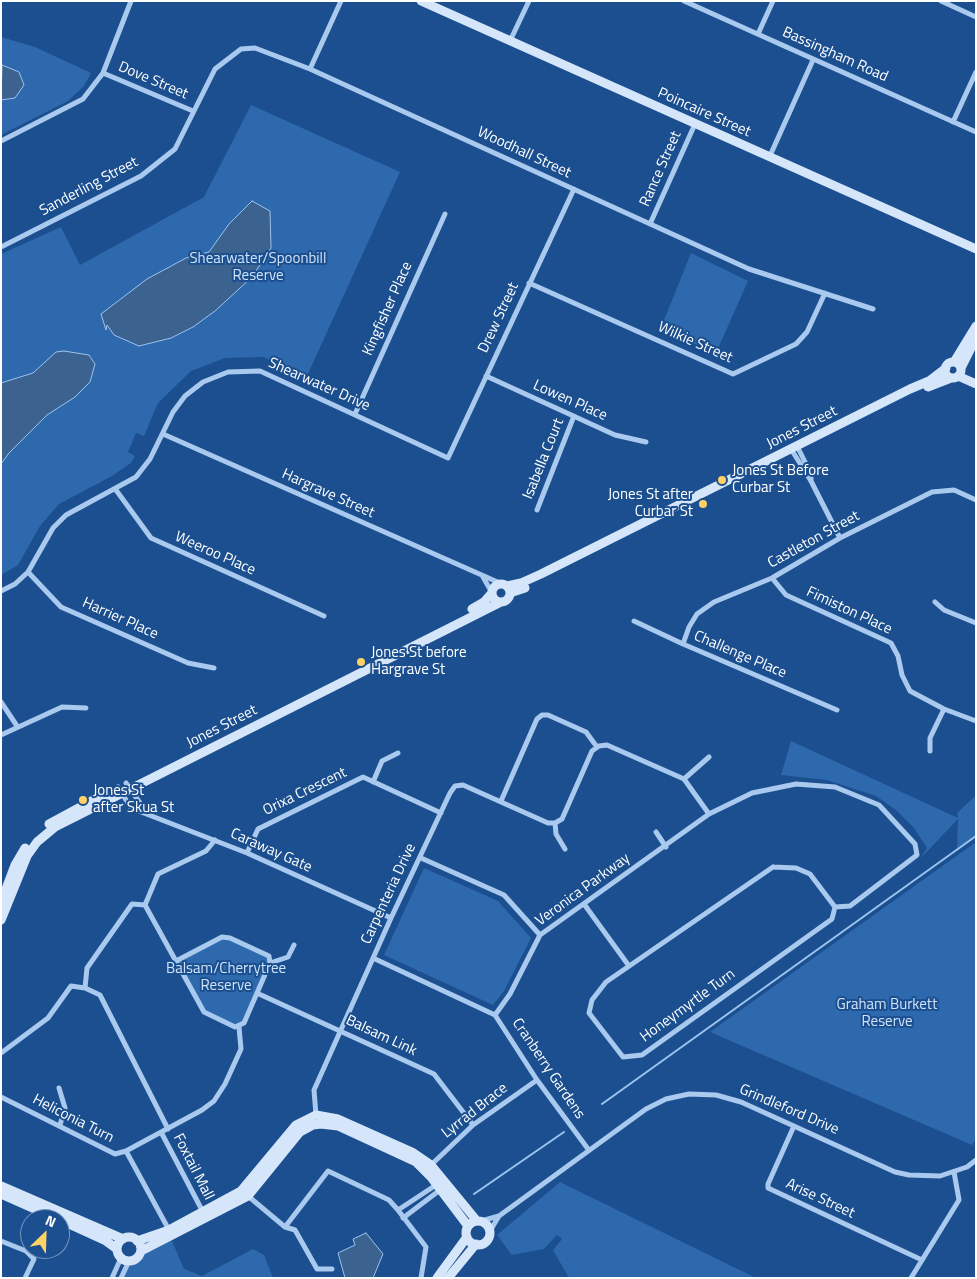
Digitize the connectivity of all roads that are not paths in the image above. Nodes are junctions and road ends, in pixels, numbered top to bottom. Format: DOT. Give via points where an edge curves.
graph roads {
  1 [pos="131,1"];
  2 [pos="341,1"];
  3 [pos="421,1"];
  4 [pos="529,1"];
  5 [pos="684,1"];
  6 [pos="773,1"];
  7 [pos="942,1"];
  8 [pos="976,17"];
  9 [pos="758,34"];
  10 [pos="510,41"];
  11 [pos="813,60"];
  12 [pos="310,69"];
  13 [pos="976,72"];
  14 [pos="103,73"];
  15 [pos="193,111"];
  16 [pos="953,122"];
  17 [pos="695,124"];
  18 [pos="976,132"];
  19 [pos="1,141"];
  20 [pos="769,158"];
  21 [pos="574,189"];
  22 [pos="445,214"];
  23 [pos="650,224"];
  24 [pos="1,246"];
  25 [pos="976,249"];
  26 [pos="529,283"];
  27 [pos="825,293"];
  28 [pos="873,309"];
  29 [pos="976,326"];
  30 [pos="976,338"];
  31 [pos="954,370"];
  32 [pos="486,376"];
  33 [pos="976,384"];
  34 [pos="355,414"];
  35 [pos="574,416"];
  36 [pos="163,434"];
  37 [pos="646,442"];
  38 [pos="795,450"];
  39 [pos="448,458"];
  40 [pos="116,490"];
  41 [pos="976,500"];
  42 [pos="537,510"];
  43 [pos="840,538"];
  44 [pos="28,572"];
  45 [pos="483,577"];
  46 [pos="772,578"];
  47 [pos="506,588"];
  48 [pos="1,591"];
  49 [pos="491,592"];
  50 [pos="499,602"];
  51 [pos="935,602"];
  52 [pos="324,616"];
  53 [pos="634,621"];
  54 [pos="976,623"];
  55 [pos="683,644"];
  56 [pos="214,668"];
  57 [pos="1,702"];
  58 [pos="86,708"];
  59 [pos="944,709"];
  60 [pos="837,710"];
  61 [pos="976,721"];
  62 [pos="17,726"];
  63 [pos="1,735"];
  64 [pos="597,747"];
  65 [pos="930,751"];
  66 [pos="398,753"];
  67 [pos="709,758"];
  68 [pos="684,779"];
  69 [pos="373,782"];
  70 [pos="123,788"];
  71 [pos="501,801"];
  72 [pos="140,810"];
  73 [pos="441,813"];
  74 [pos="710,814"];
  75 [pos="555,823"];
  76 [pos="656,832"];
  77 [pos="215,840"];
  78 [pos="666,847"];
  79 [pos="565,849"];
  80 [pos="247,853"];
  81 [pos="420,858"];
  82 [pos="7,885"];
  83 [pos="1,902"];
  84 [pos="584,904"];
  85 [pos="145,905"];
  86 [pos="835,907"];
  87 [pos="391,918"];
  88 [pos="1,920"];
  89 [pos="540,935"];
  90 [pos="294,945"];
  91 [pos="373,958"];
  92 [pos="176,962"];
  93 [pos="270,963"];
  94 [pos="629,966"];
  95 [pos="84,988"];
  96 [pos="259,994"];
  97 [pos="495,1015"];
  98 [pos="239,1027"];
  99 [pos="341,1031"];
  100 [pos="1,1053"];
  101 [pos="537,1080"];
  102 [pos="59,1088"];
  103 [pos="1,1097"];
  104 [pos="316,1115"];
  105 [pos="60,1125"];
  106 [pos="473,1125"];
  107 [pos="794,1126"];
  108 [pos="168,1129"];
  109 [pos="161,1132"];
  110 [pos="588,1149"];
  111 [pos="126,1151"];
  112 [pos="976,1160"];
  113 [pos="431,1165"];
  114 [pos="954,1172"];
  115 [pos="1,1186"];
  116 [pos="438,1187"];
  117 [pos="1,1194"];
  118 [pos="248,1196"];
  119 [pos="34,1209"];
  120 [pos="398,1210"];
  121 [pos="203,1213"];
  122 [pos="499,1216"];
  123 [pos="403,1218"];
  124 [pos="479,1221"];
  125 [pos="70,1225"];
  126 [pos="284,1226"];
  127 [pos="468,1226"];
  128 [pos="169,1230"];
  129 [pos="490,1231"];
  130 [pos="467,1237"];
  131 [pos="123,1239"];
  132 [pos="1,1240"];
  133 [pos="137,1241"];
  134 [pos="476,1244"];
  135 [pos="117,1249"];
  136 [pos="141,1251"];
  137 [pos="125,1260"];
  138 [pos="922,1260"];
  139 [pos="332,1269"];
  140 [pos="25,1278"];
  141 [pos="112,1278"];
  142 [pos="121,1278"];
  143 [pos="421,1278"];
  144 [pos="437,1278"];
  145 [pos="448,1278"];
  146 [pos="911,1278"];
  1 -- 14 [label="street"];
  2 -- 12 [label="street"];
  3 -- 10 [label="street, Poincaire Street"];
  4 -- 10 [label="street"];
  5 -- 9 [label="street, Bassingham Road"];
  6 -- 9 [label="street"];
  7 -- 8 [label="street"];
  9 -- 11 [label="street, Bassingham Road"];
  10 -- 17 [label="street, Poincaire Street"];
  11 -- 16 [label="street, Bassingham Road"];
  11 -- 20 [label="street"];
  12 -- 15 [label="street, Woodhall Street" via="256,48 241,49 215,69"];
  12 -- 21 [label="street, Woodhall Street"];
  13 -- 16 [label="street"];
  14 -- 15 [label="street, Dove Street"];
  14 -- 19 [label="street" via="83,99"];
  15 -- 24 [label="street, Sanderling Street" via="175,149 141,176"];
  16 -- 18 [label="street, Bassingham Road"];
  17 -- 20 [label="street, Poincaire Street"];
  17 -- 23 [label="street, Rance Street"];
  20 -- 25 [label="street, Poincaire Street"];
  21 -- 23 [label="street, Woodhall Street"];
  21 -- 26 [label="street, Drew Street"];
  22 -- 34 [label="street, Kingfisher Place"];
  23 -- 27 [label="street, Woodhall Street" via="749,269"];
  26 -- 27 [label="street, Wilkie Street" via="733,374 796,344 807,332"];
  26 -- 32 [label="street, Drew Street"];
  27 -- 28 [label="street, Woodhall Street"];
  29 -- 31 [label="street"];
  30 -- 31 [label="street"];
  31 -- 33 [label="street"];
  31 -- 38 [label="street, Jones Street" via="916,392"];
  32 -- 35 [label="street, Lowen Place"];
  32 -- 39 [label="street, Drew Street"];
  34 -- 36 [label="street, Shearwater Drive" via="260,371 238,371 203,382 185,396"];
  34 -- 39 [label="street, Shearwater Drive"];
  35 -- 37 [label="street, Lowen Place" via="615,435"];
  35 -- 42 [label="street, Isabella Court"];
  36 -- 40 [label="street, Shearwater Drive" via="143,469"];
  36 -- 45 [label="street, Hargrave Street"];
  38 -- 43 [label="street" via="811,474 811,481"];
  38 -- 47 [label="street, Jones Street" via="530,580"];
  40 -- 44 [label="street, Shearwater Drive" via="66,515 53,528"];
  40 -- 52 [label="street, Weeroo Place" via="151,538"];
  41 -- 43 [label="street, Castleton Street" via="954,490 932,492"];
  43 -- 46 [label="street, Castleton Street"];
  44 -- 48 [label="street, Shearwater Drive"];
  44 -- 56 [label="street, Harrier Place" via="61,607 188,664"];
  45 -- 47 [label="street, Hargrave Street"];
  45 -- 49 [label="street"];
  46 -- 55 [label="street, Castleton Street" via="714,602 697,614"];
  46 -- 59 [label="street, Fimiston Place" via="786,595 890,643 910,691"];
  47 -- 49 [label="street, Jones Street" via="494,586"];
  47 -- 50 [label="street, Jones Street" via="506,601"];
  49 -- 50 [label="street" via="494,600"];
  49 -- 70 [label="street, Jones Street" via="479,605"];
  50 -- 70 [label="street, Jones Street"];
  51 -- 54 [label="street" via="944,610"];
  53 -- 55 [label="street, Challenge Place"];
  55 -- 60 [label="street, Challenge Place"];
  57 -- 62 [label="street"];
  58 -- 62 [label="street" via="62,707"];
  59 -- 61 [label="street, Fimiston Place"];
  59 -- 65 [label="street" via="930,738"];
  62 -- 63 [label="street"];
  64 -- 68 [label="street" via="607,745"];
  64 -- 71 [label="street" via="586,732 542,715 537,718"];
  64 -- 75 [label="street" via="592,751 562,819"];
  66 -- 69 [label="street" via="382,761"];
  67 -- 68 [label="street"];
  68 -- 74 [label="street"];
  69 -- 73 [label="street, Orixa Crescent"];
  69 -- 80 [label="street, Orixa Crescent" via="363,777 258,828"];
  70 -- 72 [label="street" via="140,803"];
  70 -- 72 [label="street, Caraway Gate" via="130,808"];
  70 -- 82 [label="street, Jones Street" via="59,818 39,832 23,852"];
  71 -- 73 [label="street, Carpenteria Drive" via="463,785 455,786"];
  71 -- 75 [label="street, Carpenteria Drive" via="548,823"];
  72 -- 77 [label="street, Caraway Gate"];
  73 -- 81 [label="street, Carpenteria Drive"];
  74 -- 78 [label="street, Veronica Parkway"];
  74 -- 86 [label="street, Veronica Parkway" via="752,793 796,784 835,787 879,805 915,844 917,855 850,906"];
  75 -- 79 [label="street" via="556,834"];
  76 -- 78 [label="street"];
  77 -- 80 [label="street, Caraway Gate"];
  77 -- 85 [label="street" via="206,851 158,874"];
  78 -- 84 [label="street, Veronica Parkway"];
  80 -- 87 [label="street, Caraway Gate"];
  81 -- 87 [label="street, Carpenteria Drive"];
  81 -- 89 [label="street" via="504,895"];
  82 -- 83 [label="street, Jones Street"];
  82 -- 88 [label="street, Jones Street"];
  84 -- 89 [label="street, Veronica Parkway"];
  84 -- 94 [label="street"];
  85 -- 92 [label="street"];
  85 -- 95 [label="street" via="132,904 87,968"];
  86 -- 94 [label="street, Honeymyrtle Turn" via="810,874 796,868 773,867"];
  86 -- 94 [label="street, Honeymyrtle Turn" via="832,919 642,1055 623,1057 589,1012 592,1000 606,982"];
  87 -- 91 [label="street, Carpenteria Drive"];
  89 -- 97 [label="street, Veronica Parkway" via="510,994"];
  90 -- 93 [label="street" via="288,958"];
  91 -- 97 [label="street, Cranberry Gardens"];
  91 -- 99 [label="street, Carpenteria Drive"];
  92 -- 93 [label="street" via="222,937 269,956"];
  92 -- 98 [label="street" via="204,1012"];
  93 -- 96 [label="street"];
  95 -- 100 [label="street" via="71,986 48,1018"];
  95 -- 108 [label="street" via="100,995"];
  96 -- 98 [label="street" via="244,1024"];
  96 -- 99 [label="street, Balsam Link"];
  97 -- 101 [label="street, Cranberry Gardens"];
  98 -- 108 [label="street, Heliconia Turn" via="241,1049 214,1101"];
  99 -- 104 [label="street, Carpenteria Drive" via="314,1090"];
  99 -- 106 [label="street, Balsam Link" via="434,1074"];
  101 -- 106 [label="street, Lyrrad Brace"];
  101 -- 110 [label="street, Cranberry Gardens"];
  102 -- 105 [label="street" via="65,1108"];
  103 -- 105 [label="street, Heliconia Turn"];
  104 -- 113 [label="street" via="338,1119 412,1152"];
  104 -- 121 [label="street" via="296,1124 242,1191"];
  105 -- 111 [label="street, Heliconia Turn" via="115,1154"];
  106 -- 113 [label="street, Lyrrad Brace"];
  107 -- 110 [label="street, Grindleford Drive" via="741,1102 716,1095 689,1094 666,1099 646,1109"];
  107 -- 114 [label="street, Grindleford Drive" via="895,1172 924,1177"];
  107 -- 138 [label="street, Arise Street" via="768,1188"];
  108 -- 109 [label="street, Heliconia Turn"];
  109 -- 111 [label="street, Heliconia Turn"];
  109 -- 121 [label="street, Foxtail Mall"];
  110 -- 122 [label="street, Grindleford Drive"];
  111 -- 128 [label="street"];
  112 -- 114 [label="street, Grindleford Drive"];
  113 -- 124 [label="street"];
  114 -- 138 [label="street" via="959,1200"];
  115 -- 131 [label="street"];
  116 -- 118 [label="street" via="416,1162 338,1126 321,1124 306,1127 300,1132"];
  116 -- 120 [label="street"];
  116 -- 123 [label="street"];
  116 -- 127 [label="street"];
  117 -- 119 [label="street"];
  118 -- 126 [label="street"];
  118 -- 136 [label="street"];
  120 -- 123 [label="street"];
  120 -- 126 [label="street" via="389,1200 328,1171"];
  121 -- 128 [label="street"];
  122 -- 124 [label="street, Grindleford Drive"];
  122 -- 129 [label="street, Grindleford Drive"];
  123 -- 143 [label="street" via="426,1247"];
  124 -- 127 [label="street, Grindleford Drive"];
  124 -- 129 [label="street"];
  125 -- 135 [label="street"];
  126 -- 139 [label="street" via="295,1230 317,1269"];
  127 -- 130 [label="street"];
  128 -- 133 [label="street"];
  129 -- 134 [label="street, Grindleford Drive" via="486,1241"];
  130 -- 134 [label="street"];
  130 -- 144 [label="street"];
  131 -- 133 [label="street" via="130,1237"];
  131 -- 135 [label="street"];
  132 -- 140 [label="street" via="26,1251 34,1259"];
  133 -- 136 [label="street"];
  134 -- 145 [label="street, Grindleford Drive"];
  135 -- 137 [label="street"];
  136 -- 137 [label="street" via="137,1259"];
  137 -- 141 [label="street"];
  137 -- 142 [label="street"];
  138 -- 146 [label="street"];
}
